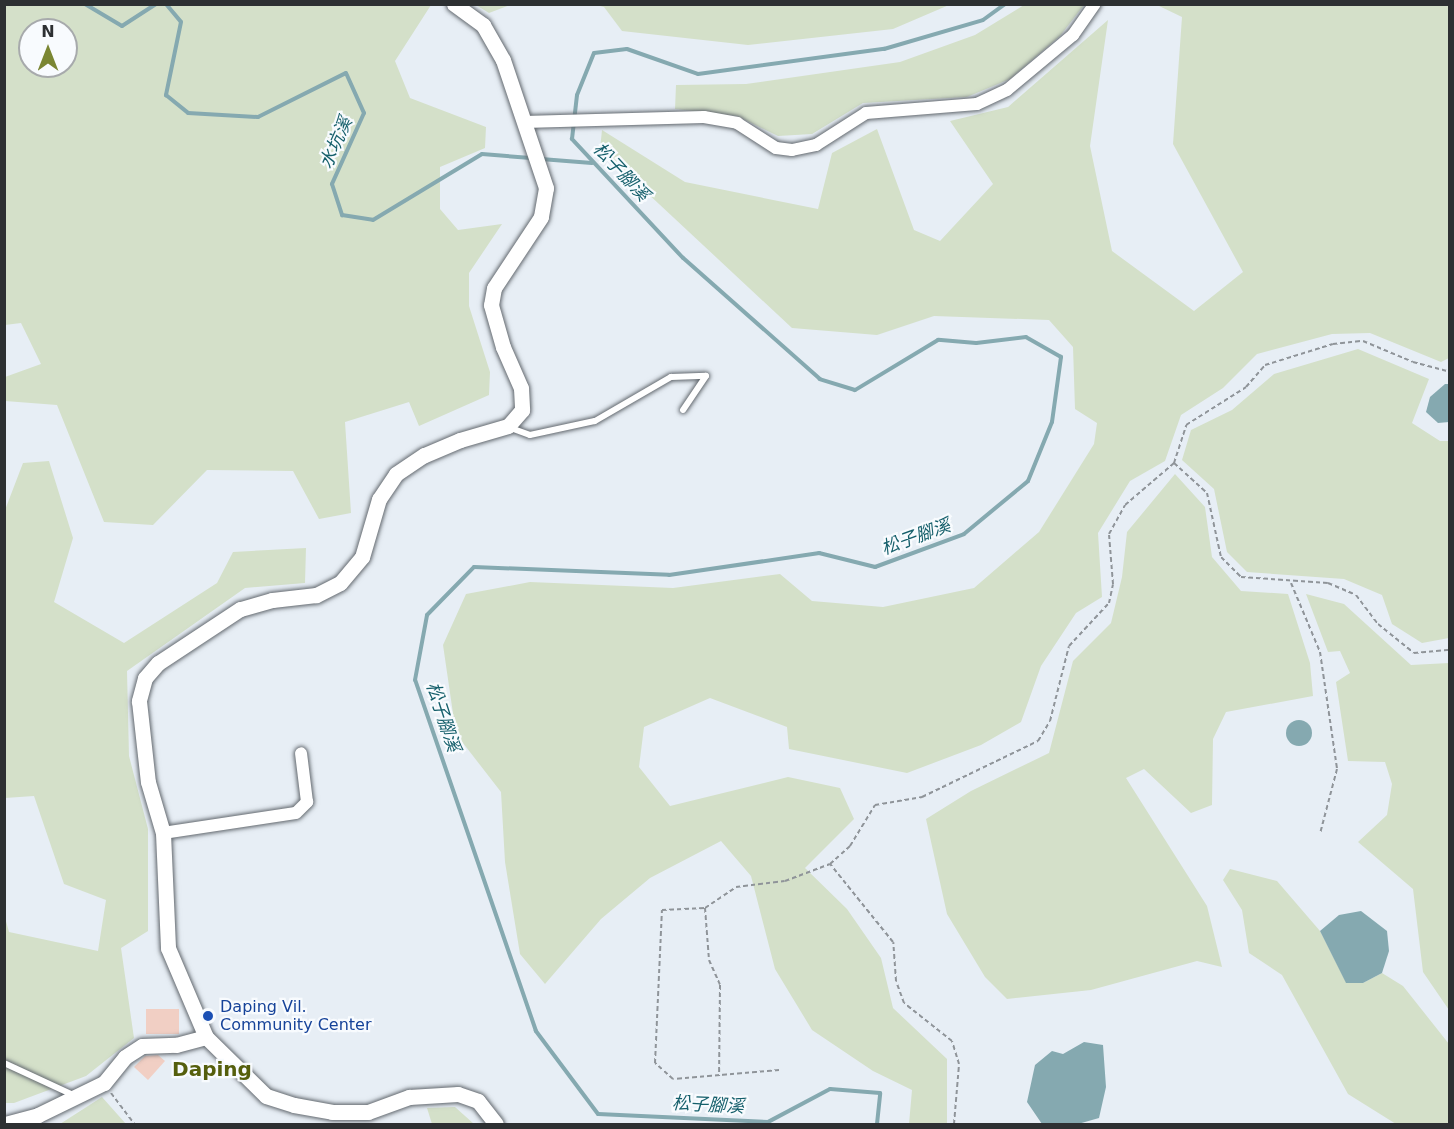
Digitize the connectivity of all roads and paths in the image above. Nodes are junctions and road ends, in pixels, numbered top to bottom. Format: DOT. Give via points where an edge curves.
graph roads {
  1 [pos="454,4"];
  2 [pos="1095,4"];
  3 [pos="526,128"];
  4 [pos="1449,372"];
  5 [pos="683,410"];
  6 [pos="508,426"];
  7 [pos="1174,463"];
  8 [pos="1291,583"];
  9 [pos="1449,650"];
  10 [pos="301,753"];
  11 [pos="163,833"];
  12 [pos="1320,834"];
  13 [pos="830,864"];
  14 [pos="705,908"];
  15 [pos="206,1038"];
  16 [pos="4,1063"];
  17 [pos="778,1070"];
  18 [pos="719,1076"];
  19 [pos="104,1083"];
  20 [pos="78,1097"];
  21 [pos="5,1125"];
  22 [pos="134,1125"];
  23 [pos="496,1125"];
  24 [pos="954,1125"];
  25 [pos="1107,1125"];
  26 [pos="1115,1125"];
  1 -- 3 [label="street" via="483,26 503,60"];
  2 -- 3 [label="street" via="1073,35 1008,90 977,104 866,113 816,146 776,148 736,123 704,117 545,120"];
  3 -- 6 [label="street" via="546,188 541,217 494,288 494,316 521,388 522,410"];
  4 -- 7 [label="path" via="1363,341 1333,344 1265,364 1246,387 1186,425"];
  5 -- 6 [label="lane" via="706,376 671,377 595,421 530,435"];
  6 -- 11 [label="street" via="424,455 396,474 379,499 362,557 340,583 316,595 272,600 240,609 145,678 139,701 141,740"];
  7 -- 8 [label="path" via="1206,493 1221,557 1241,577"];
  7 -- 13 [label="path" via="1125,505 1109,534 1113,584 1109,603 1069,646 1050,721 1038,741 922,797 875,805 850,846"];
  8 -- 9 [label="path" via="1328,583 1356,595 1378,624 1414,653"];
  8 -- 12 [label="path" via="1320,652 1337,768"];
  10 -- 11 [label="street" via="307,802 297,813"];
  11 -- 15 [label="street" via="168,948"];
  13 -- 14 [label="path" via="785,881 736,887"];
  13 -- 24 [label="path" via="893,942 896,981 904,1003 952,1041 959,1064"];
  14 -- 18 [label="path" via="709,960 720,985"];
  14 -- 18 [label="path" via="662,910 655,1063 673,1079"];
  15 -- 19 [label="street" via="176,1045 142,1046 125,1057"];
  15 -- 23 [label="street" via="266,1096 294,1105 332,1112 368,1112 409,1097 458,1094 478,1101"];
  16 -- 20 [label="lane"];
  17 -- 18 [label="path"];
  19 -- 20 [label="street"];
  19 -- 22 [label="path"];
  20 -- 21 [label="street"];
  25 -- 26 [label="path"];
}
